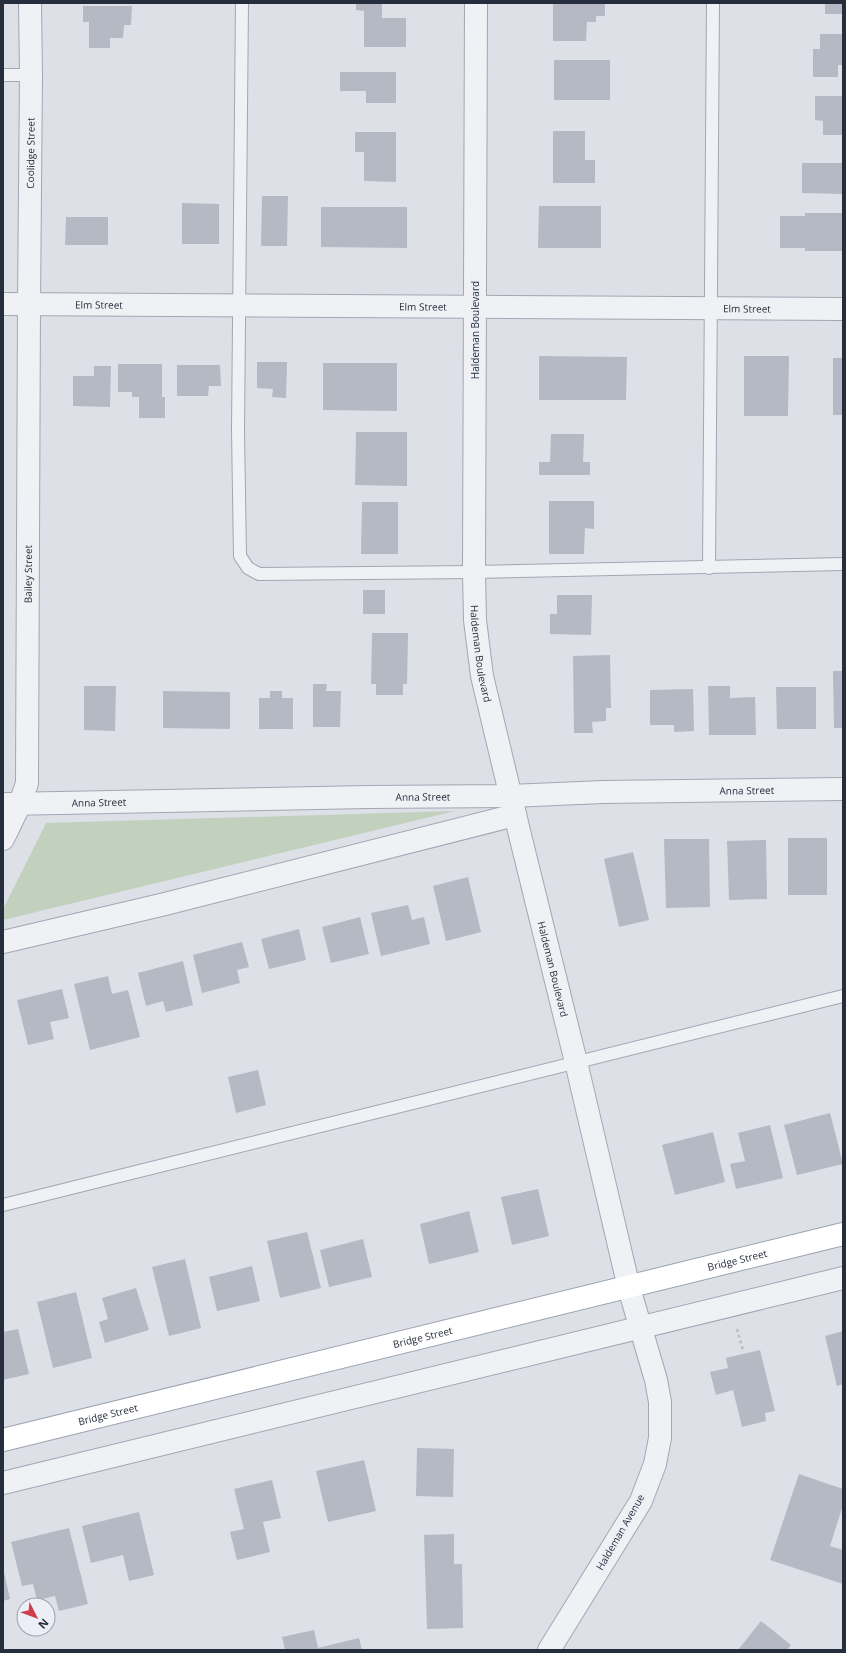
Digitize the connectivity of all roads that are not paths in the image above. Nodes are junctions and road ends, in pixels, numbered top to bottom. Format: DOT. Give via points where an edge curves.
graph roads {
  1 [pos="30,3"];
  2 [pos="242,3"];
  3 [pos="476,3"];
  4 [pos="713,3"];
  5 [pos="3,75"];
  6 [pos="31,75"];
  7 [pos="3,304"];
  8 [pos="29,304"];
  9 [pos="240,304"];
  10 [pos="475,307"];
  11 [pos="711,308"];
  12 [pos="843,309"];
  13 [pos="843,564"];
  14 [pos="709,568"];
  15 [pos="474,572"];
  16 [pos="843,789"];
  17 [pos="12,804"];
  18 [pos="512,805"];
  19 [pos="3,839"];
  20 [pos="3,942"];
  21 [pos="843,996"];
  22 [pos="576,1062"];
  23 [pos="3,1205"];
  24 [pos="843,1234"];
  25 [pos="843,1278"];
  26 [pos="629,1288"];
  27 [pos="640,1328"];
  28 [pos="3,1440"];
  29 [pos="3,1483"];
  30 [pos="549,1650"];
  1 -- 6 [label="street, Coolidge Street"];
  2 -- 9 [label="lane"];
  3 -- 10 [label="street, Haldeman Boulevard"];
  4 -- 11 [label="lane"];
  5 -- 6 [label="lane"];
  6 -- 8 [label="street, Coolidge Street"];
  7 -- 8 [label="street, Elm Street"];
  8 -- 9 [label="street, Elm Street"];
  8 -- 17 [label="street, Bailey Street" via="27,783"];
  9 -- 10 [label="street, Elm Street"];
  9 -- 15 [label="lane" via="240,556 248,568 259,574"];
  10 -- 11 [label="street, Elm Street"];
  10 -- 15 [label="street, Haldeman Boulevard"];
  11 -- 12 [label="street, Elm Street"];
  11 -- 14 [label="lane"];
  13 -- 14 [label="lane"];
  14 -- 15 [label="lane"];
  15 -- 18 [label="street, Haldeman Boulevard" via="475,620 482,676"];
  16 -- 18 [label="street, Anna Street" via="603,792"];
  17 -- 18 [label="street, Anna Street" via="359,797"];
  17 -- 19 [label="street, Bailey Street"];
  18 -- 20 [label="street, Anna Street" via="161,905"];
  18 -- 22 [label="street, Haldeman Boulevard"];
  21 -- 22 [label="lane"];
  22 -- 23 [label="lane"];
  22 -- 26 [label="street, Haldeman Boulevard"];
  24 -- 26 [label="main road, Bridge Street"];
  25 -- 27 [label="street"];
  26 -- 27 [label="street, Haldeman Avenue"];
  26 -- 28 [label="main road, Bridge Street"];
  27 -- 29 [label="street"];
  27 -- 30 [label="street, Haldeman Avenue" via="660,1402 660,1438 655,1464 641,1501"];
}
